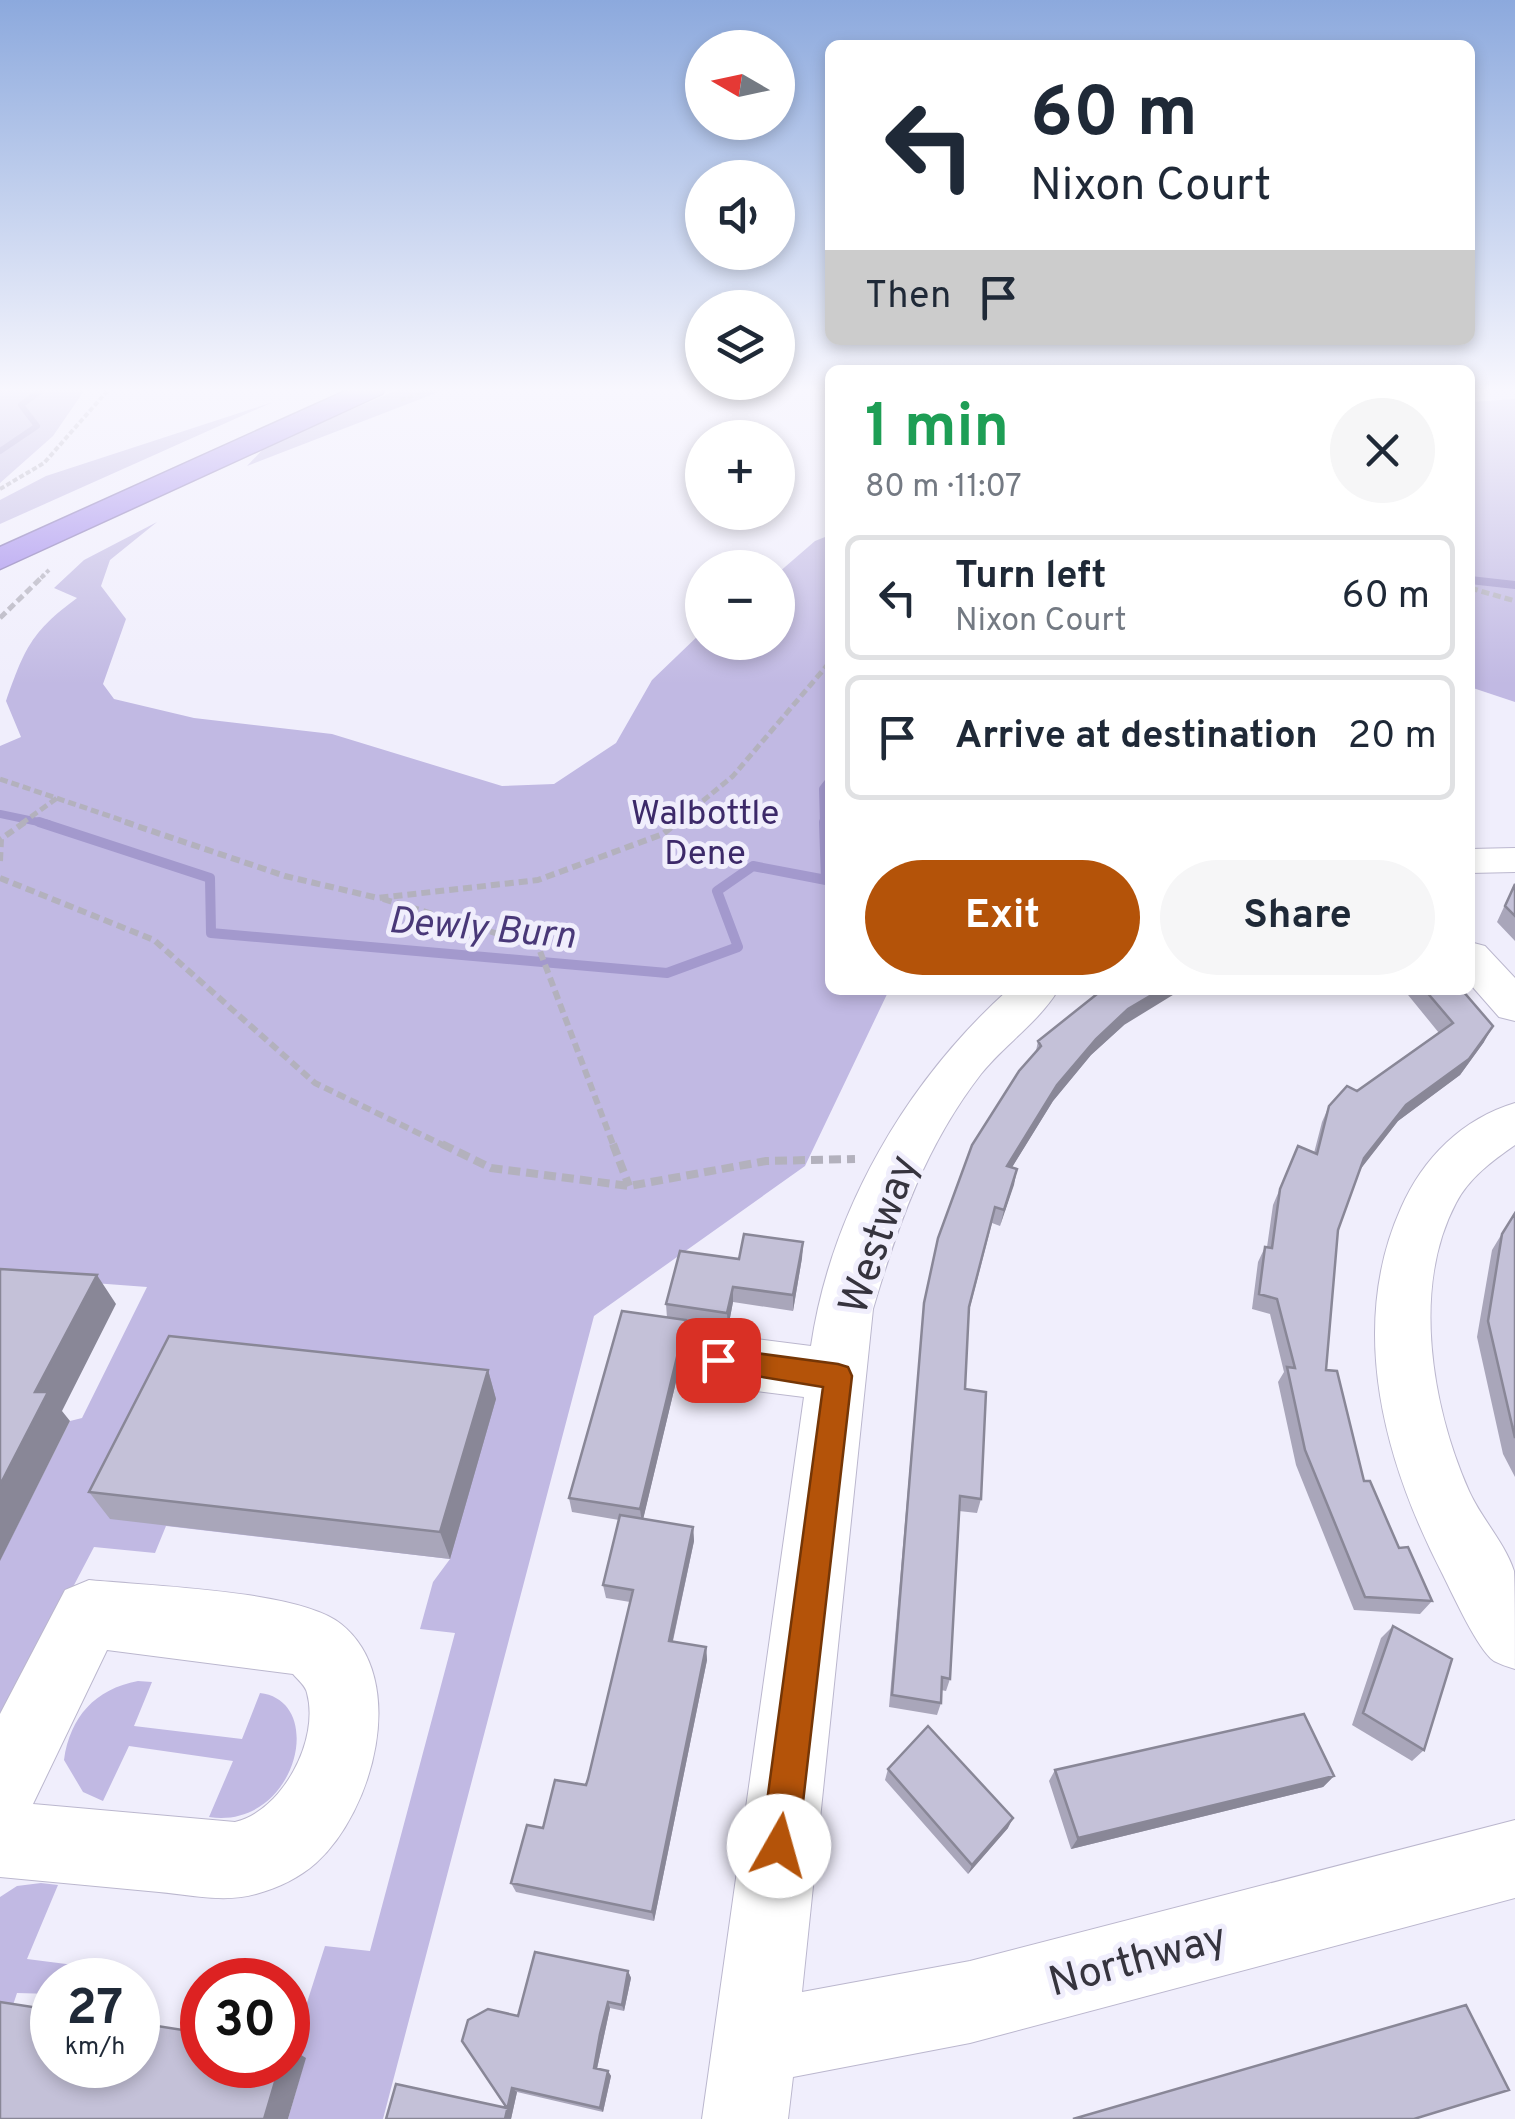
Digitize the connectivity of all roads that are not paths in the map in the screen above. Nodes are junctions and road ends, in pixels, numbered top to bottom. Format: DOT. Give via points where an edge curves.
graph roads {
  1 [pos="112,487"];
  2 [pos="157,487"];
  3 [pos="0,536"];
  4 [pos="0,559"];
  5 [pos="1515,860"];
  6 [pos="1475,861"];
  7 [pos="1475,962"];
  8 [pos="1031,995"];
  9 [pos="1515,1006"];
  10 [pos="1515,1120"];
  11 [pos="718,1360"];
  12 [pos="838,1376"];
  13 [pos="1515,1635"];
  14 [pos="0,1791"];
  15 [pos="0,1838"];
  16 [pos="1515,1859"];
  17 [pos="754,2042"];
  18 [pos="745,2119"];
  1 -- 3 [label="highway"];
  2 -- 4 [label="highway"];
  5 -- 6 [label="street"];
  7 -- 9 [label="street"];
  8 -- 12 [label="street, Westway" via="962,1060 900,1159 850,1292"];
  10 -- 13 [label="street" via="1459,1158 1436,1190 1417,1228 1402,1328 1420,1442 1443,1507"];
  11 -- 12 [label="street"];
  12 -- 17 [label="street, Westway"];
  14 -- 15 [label="street" via="89,1614 314,1646 340,1674 347,1712 336,1762 308,1816 272,1850 235,1861"];
  16 -- 17 [label="street, Northway" via="970,2002"];
  17 -- 18 [label="street, Westway"];
}
